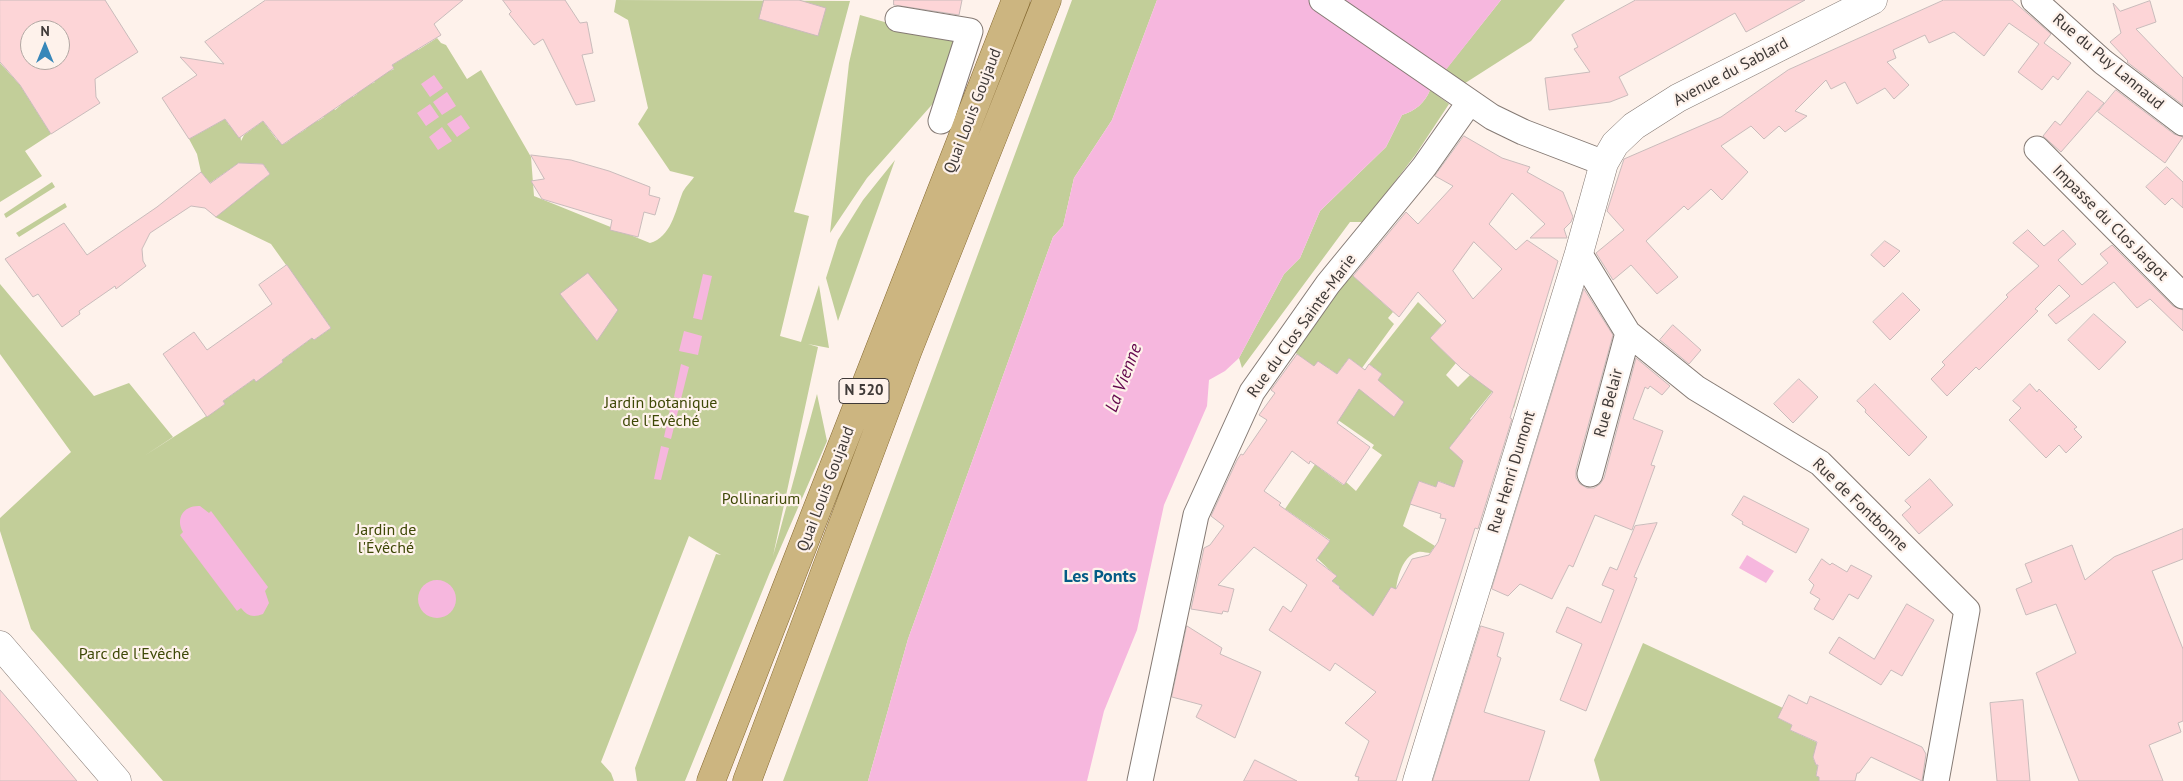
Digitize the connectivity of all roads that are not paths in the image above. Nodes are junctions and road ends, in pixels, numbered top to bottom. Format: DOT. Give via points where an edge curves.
graph roads {
  1 [pos="1016,0"];
  2 [pos="1047,0"];
  3 [pos="1322,0"];
  4 [pos="1873,0"];
  5 [pos="2034,0"];
  6 [pos="898,19"];
  7 [pos="1463,99"];
  8 [pos="941,122"];
  9 [pos="2183,123"];
  10 [pos="2037,149"];
  11 [pos="1604,163"];
  12 [pos="1579,253"];
  13 [pos="2183,296"];
  14 [pos="1628,333"];
  15 [pos="1590,474"];
  16 [pos="0,645"];
  17 [pos="116,781"];
  18 [pos="711,781"];
  19 [pos="747,781"];
  20 [pos="1140,781"];
  21 [pos="1417,781"];
  22 [pos="1936,781"];
  1 -- 18 [label="main road, Quai Louis Goujaud / N 520"];
  2 -- 19 [label="main road, Quai Louis Goujaud / N 520" via="908,350"];
  3 -- 7 [label="street"];
  4 -- 11 [label="street, Avenue du Sablard" via="1678,98 1634,126 1615,144"];
  5 -- 9 [label="street, Rue du Puy Lannaud" via="2103,62"];
  6 -- 8 [label="street" via="970,32"];
  7 -- 11 [label="street" via="1523,132"];
  7 -- 20 [label="street, Rue du Clos Sainte-Marie" via="1424,168 1328,284 1252,392 1196,516"];
  10 -- 13 [label="street, Impasse du Clos Jargot"];
  11 -- 12 [label="street, Rue Henri Dumont"];
  12 -- 14 [label="street, Rue de Fontbonne"];
  12 -- 21 [label="street, Rue Henri Dumont"];
  14 -- 15 [label="street, Rue Belair"];
  14 -- 22 [label="street, Rue de Fontbonne" via="1696,388 1820,463 1967,610"];
  16 -- 17 [label="street"];
}
